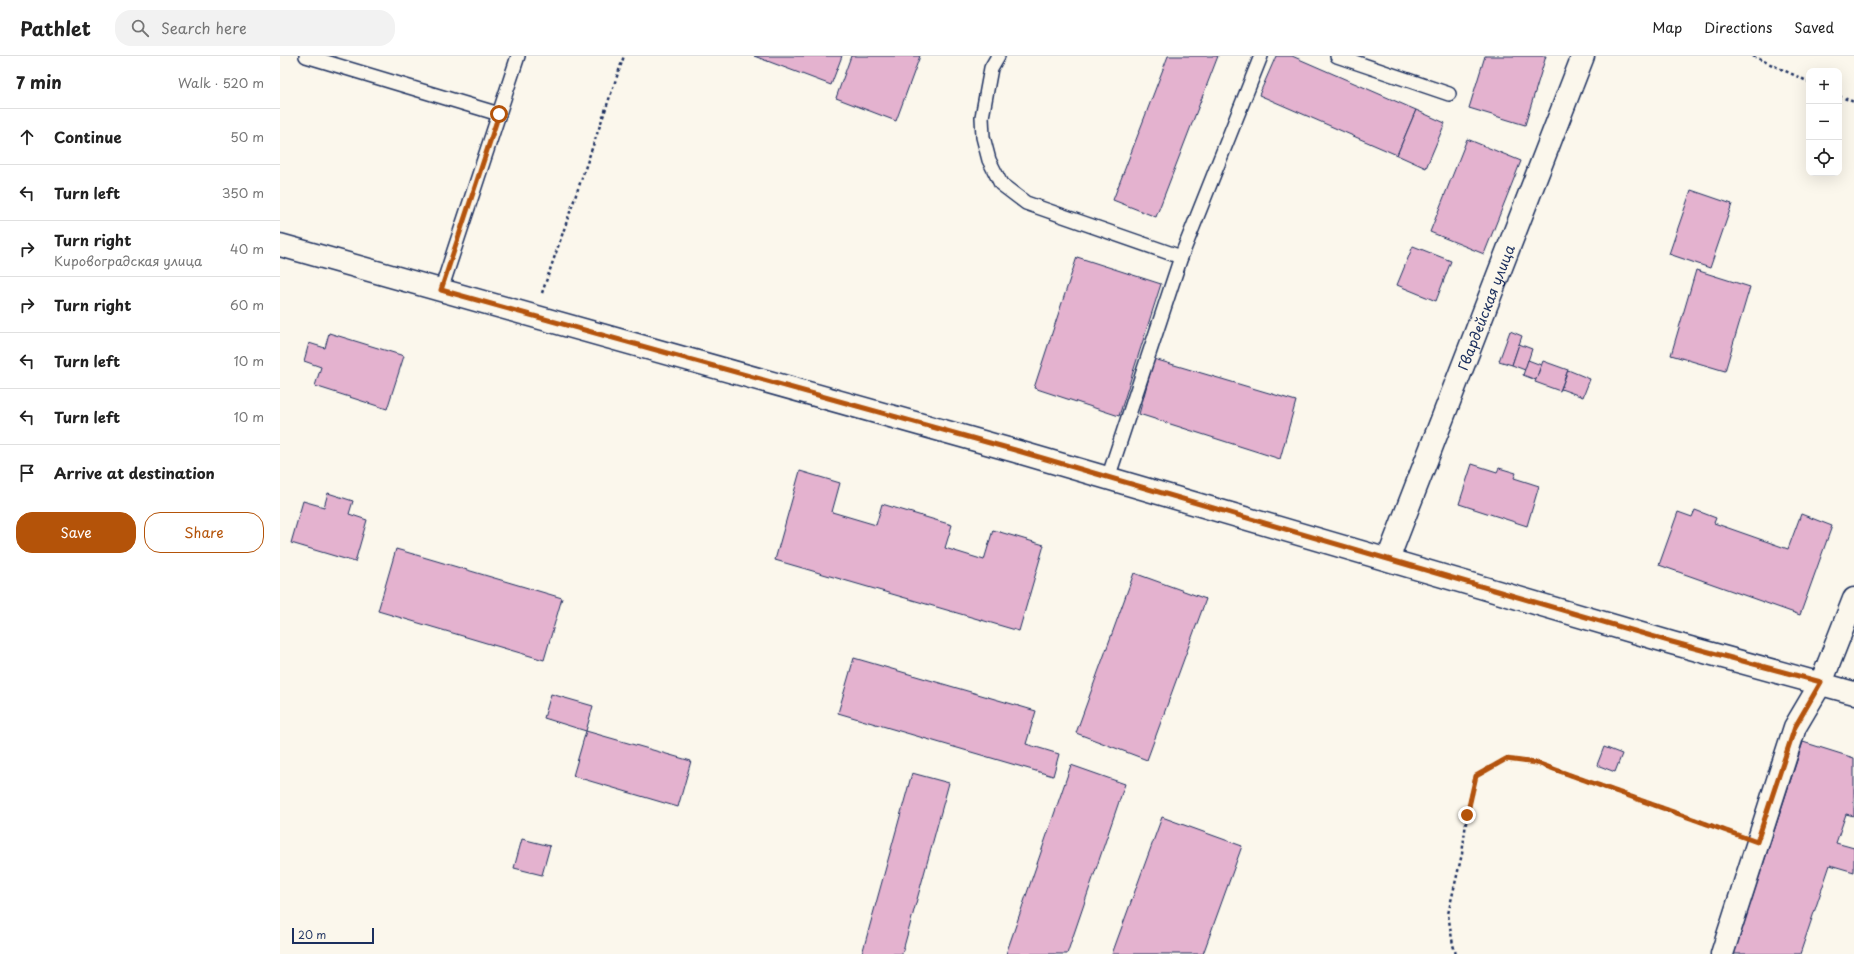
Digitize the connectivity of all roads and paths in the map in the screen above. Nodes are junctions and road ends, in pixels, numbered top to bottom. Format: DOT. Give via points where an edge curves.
graph roads {
  1 [pos="306,56"];
  2 [pos="518,56"];
  3 [pos="624,56"];
  4 [pos="998,56"];
  5 [pos="1261,56"];
  6 [pos="1337,56"];
  7 [pos="1583,56"];
  8 [pos="1753,56"];
  9 [pos="1806,81"];
  10 [pos="1449,94"];
  11 [pos="1842,97"];
  12 [pos="1854,102"];
  13 [pos="499,114"];
  14 [pos="280,245"];
  15 [pos="1181,257"];
  16 [pos="441,290"];
  17 [pos="535,316"];
  18 [pos="1108,478"];
  19 [pos="1388,559"];
  20 [pos="1854,599"];
  21 [pos="1821,682"];
  22 [pos="1854,693"];
  23 [pos="1757,842"];
  24 [pos="1456,954"];
  25 [pos="1722,954"];
  1 -- 13 [label="lane"];
  2 -- 13 [label="lane"];
  3 -- 17 [label="path"];
  4 -- 15 [label="lane" via="991,68 982,117 983,137 989,160 1001,184 1026,203"];
  5 -- 15 [label="lane"];
  6 -- 10 [label="lane"];
  7 -- 19 [label="main road, Гвардейская улица"];
  8 -- 9 [label="path"];
  11 -- 12 [label="path"];
  13 -- 16 [label="lane"];
  14 -- 16 [label="main road"];
  15 -- 18 [label="lane"];
  16 -- 17 [label="main road"];
  17 -- 18 [label="main road"];
  18 -- 19 [label="main road"];
  19 -- 21 [label="main road" via="1672,642"];
  20 -- 21 [label="main road"];
  21 -- 22 [label="main road"];
  21 -- 23 [label="main road" via="1795,727"];
  23 -- 24 [label="path" via="1559,770 1537,763 1506,759 1476,776 1448,914"];
  23 -- 25 [label="main road"];
}
